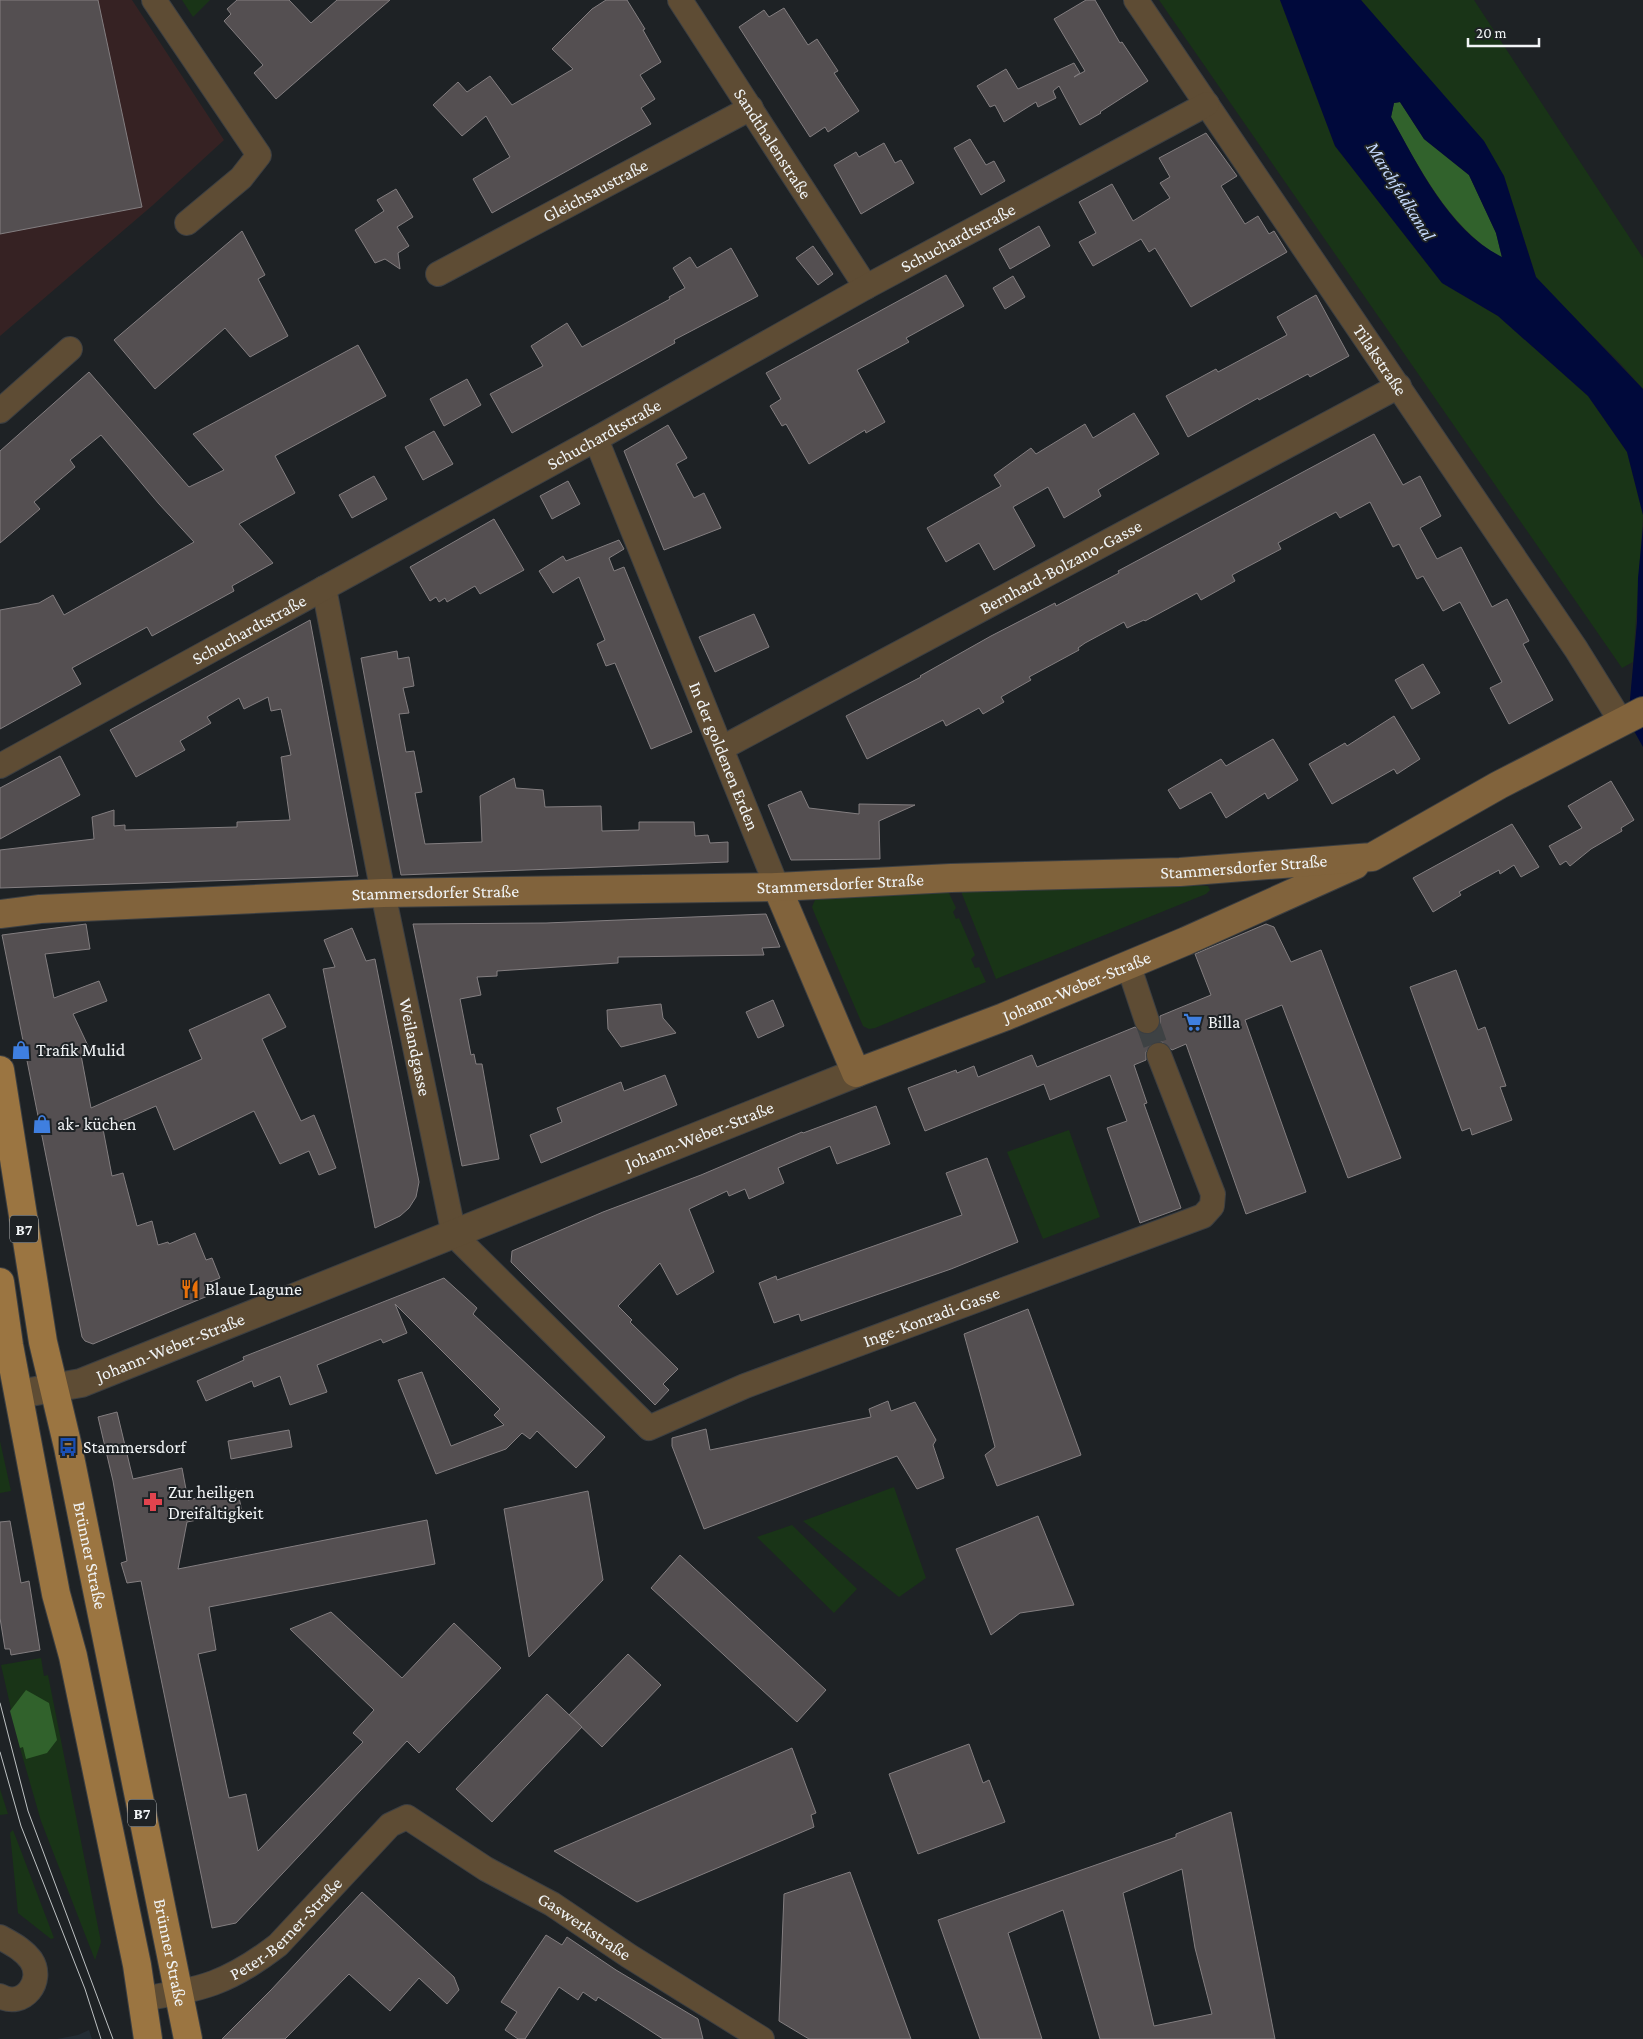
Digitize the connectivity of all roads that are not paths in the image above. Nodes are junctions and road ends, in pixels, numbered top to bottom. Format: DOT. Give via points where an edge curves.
graph roads {
  1 [pos="154,0"];
  2 [pos="680,0"];
  3 [pos="1136,0"];
  4 [pos="1207,104"];
  5 [pos="751,108"];
  6 [pos="187,223"];
  7 [pos="438,274"];
  8 [pos="866,287"];
  9 [pos="70,349"];
  10 [pos="1399,386"];
  11 [pos="0,411"];
  12 [pos="596,439"];
  13 [pos="324,588"];
  14 [pos="1631,718"];
  15 [pos="722,748"];
  16 [pos="0,766"];
  17 [pos="1372,857"];
  18 [pos="777,887"];
  19 [pos="383,893"];
  20 [pos="0,914"];
  21 [pos="1128,964"];
  22 [pos="1148,1021"];
  23 [pos="1159,1055"];
  24 [pos="0,1070"];
  25 [pos="856,1073"];
  26 [pos="454,1235"];
  27 [pos="0,1282"];
  28 [pos="54,1387"];
  29 [pos="19,1394"];
  30 [pos="407,1817"];
  31 [pos="0,1937"];
  32 [pos="179,1993"];
  33 [pos="0,1996"];
  34 [pos="141,1999"];
  35 [pos="148,2039"];
  36 [pos="188,2039"];
  37 [pos="762,2039"];
  1 -- 6 [label="street" via="259,155 242,178"];
  2 -- 5 [label="street, Sandthalenstraße"];
  3 -- 4 [label="street, Tilakstraße"];
  4 -- 8 [label="street, Schuchardtstraße"];
  4 -- 10 [label="street, Tilakstraße"];
  5 -- 7 [label="street, Gleichsaustraße"];
  5 -- 8 [label="street, Sandthalenstraße"];
  8 -- 12 [label="street, Schuchardtstraße"];
  9 -- 11 [label="street"];
  10 -- 14 [label="street, Tilakstraße" via="1576,649"];
  10 -- 15 [label="street, Bernhard-Bolzano-Gasse"];
  12 -- 13 [label="street, Schuchardtstraße"];
  12 -- 15 [label="street, In der goldenen Erden"];
  13 -- 16 [label="street, Schuchardtstraße"];
  13 -- 19 [label="street, Weilandgasse"];
  14 -- 17 [label="main road, Stammersdorfer Straße" via="1499,785"];
  15 -- 18 [label="street, In der goldenen Erden"];
  17 -- 18 [label="main road, Stammersdorfer Straße" via="1180,872 951,878"];
  17 -- 21 [label="main road, Johann-Weber-Straße"];
  18 -- 19 [label="main road, Stammersdorfer Straße"];
  18 -- 25 [label="main road, In der goldenen Erden"];
  19 -- 20 [label="main road, Stammersdorfer Straße" via="40,909"];
  19 -- 26 [label="street, Weilandgasse"];
  21 -- 22 [label="street"];
  21 -- 25 [label="main road, Johann-Weber-Straße" via="1004,1018"];
  23 -- 26 [label="street, Inge-Konradi-Gasse" via="1213,1194 1212,1206 1203,1216 746,1386 649,1428"];
  24 -- 28 [label="main road, Brünner Straße / B7" via="43,1342"];
  25 -- 26 [label="street, Johann-Weber-Straße"];
  26 -- 28 [label="street, Johann-Weber-Straße" via="81,1383"];
  27 -- 29 [label="main road, Brünner Straße / B7"];
  28 -- 29 [label="street, Johann-Weber-Straße"];
  28 -- 32 [label="main road, Brünner Straße / B7"];
  29 -- 34 [label="main road, Brünner Straße / B7" via="56,1594 73,1656 137,1965"];
  30 -- 32 [label="street, Peter-Berner-Straße" via="390,1825 278,1945 260,1960 207,1987"];
  30 -- 37 [label="street, Gaswerkstraße" via="486,1869 552,1904"];
  31 -- 33 [label="street" via="26,1955 32,1962 36,1978 33,1988 25,1996 16,2000"];
  32 -- 34 [label="street, Peter-Berner-Straße"];
  32 -- 36 [label="main road, Brünner Straße / B7"];
  34 -- 35 [label="main road, Brünner Straße / B7"];
}
